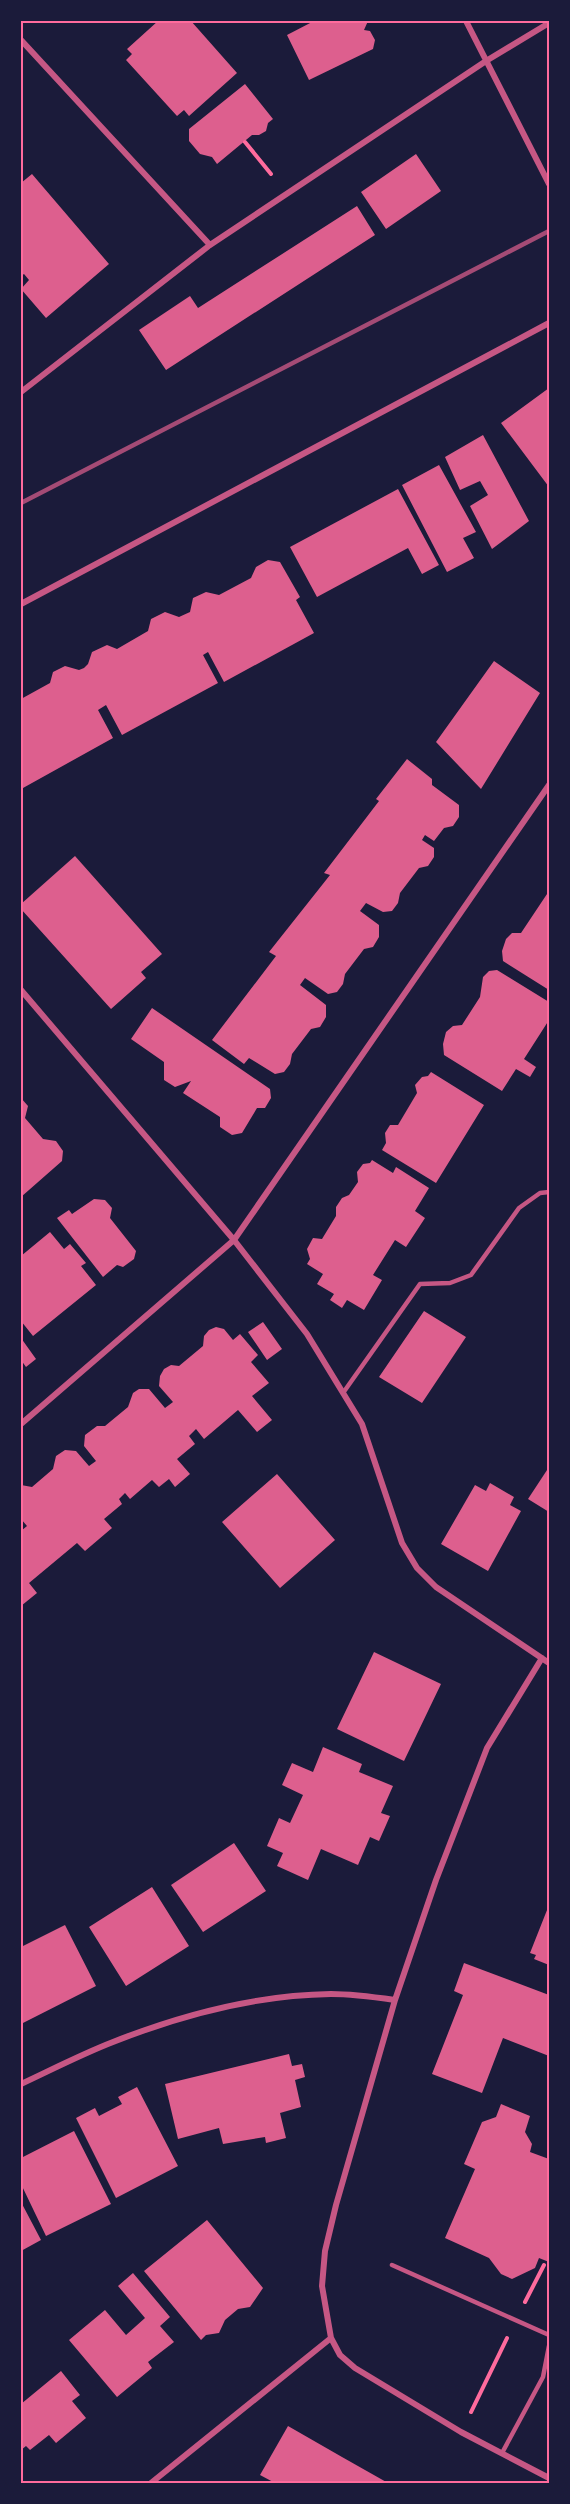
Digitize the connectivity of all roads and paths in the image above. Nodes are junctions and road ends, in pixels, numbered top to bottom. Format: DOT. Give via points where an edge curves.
graph roads {
  1 [pos="466,21"];
  2 [pos="549,23"];
  3 [pos="21,40"];
  4 [pos="486,61"];
  5 [pos="245,142"];
  6 [pos="271,174"];
  7 [pos="549,184"];
  8 [pos="210,244"];
  9 [pos="549,323"];
  10 [pos="21,392"];
  11 [pos="21,604"];
  12 [pos="549,785"];
  13 [pos="21,990"];
  14 [pos="549,1192"];
  15 [pos="234,1240"];
  16 [pos="343,1393"];
  17 [pos="21,1424"];
  18 [pos="542,1658"];
  19 [pos="549,1663"];
  20 [pos="395,2000"];
  21 [pos="21,2084"];
  22 [pos="392,2265"];
  23 [pos="544,2265"];
  24 [pos="516,2320"];
  25 [pos="549,2335"];
  26 [pos="331,2338"];
  27 [pos="549,2346"];
  28 [pos="461,2432"];
  29 [pos="502,2452"];
  30 [pos="549,2478"];
  31 [pos="151,2483"];
  1 -- 4 [label="street"];
  2 -- 4 [label="street"];
  3 -- 8 [label="street"];
  4 -- 7 [label="street"];
  4 -- 8 [label="street"];
  5 -- 6 [label="path"];
  8 -- 10 [label="street"];
  9 -- 11 [label="street"];
  12 -- 15 [label="street"];
  13 -- 15 [label="street"];
  14 -- 16 [label="lane" via="540,1193 519,1208 471,1275 450,1283 420,1284"];
  15 -- 16 [label="street" via="307,1334"];
  15 -- 17 [label="street"];
  16 -- 18 [label="street" via="362,1424 402,1543 417,1568 436,1587"];
  18 -- 19 [label="street"];
  18 -- 20 [label="street" via="486,1748"];
  20 -- 21 [label="street" via="332,1994 227,2008 112,2042"];
  20 -- 26 [label="street" via="325,2252 322,2286"];
  22 -- 24 [label="lane"];
  23 -- 24 [label="path"];
  24 -- 25 [label="lane"];
  24 -- 28 [label="path"];
  26 -- 28 [label="street" via="340,2355 355,2368"];
  26 -- 31 [label="street"];
  27 -- 29 [label="lane" via="543,2377"];
  28 -- 29 [label="street"];
  29 -- 30 [label="street"];
}
